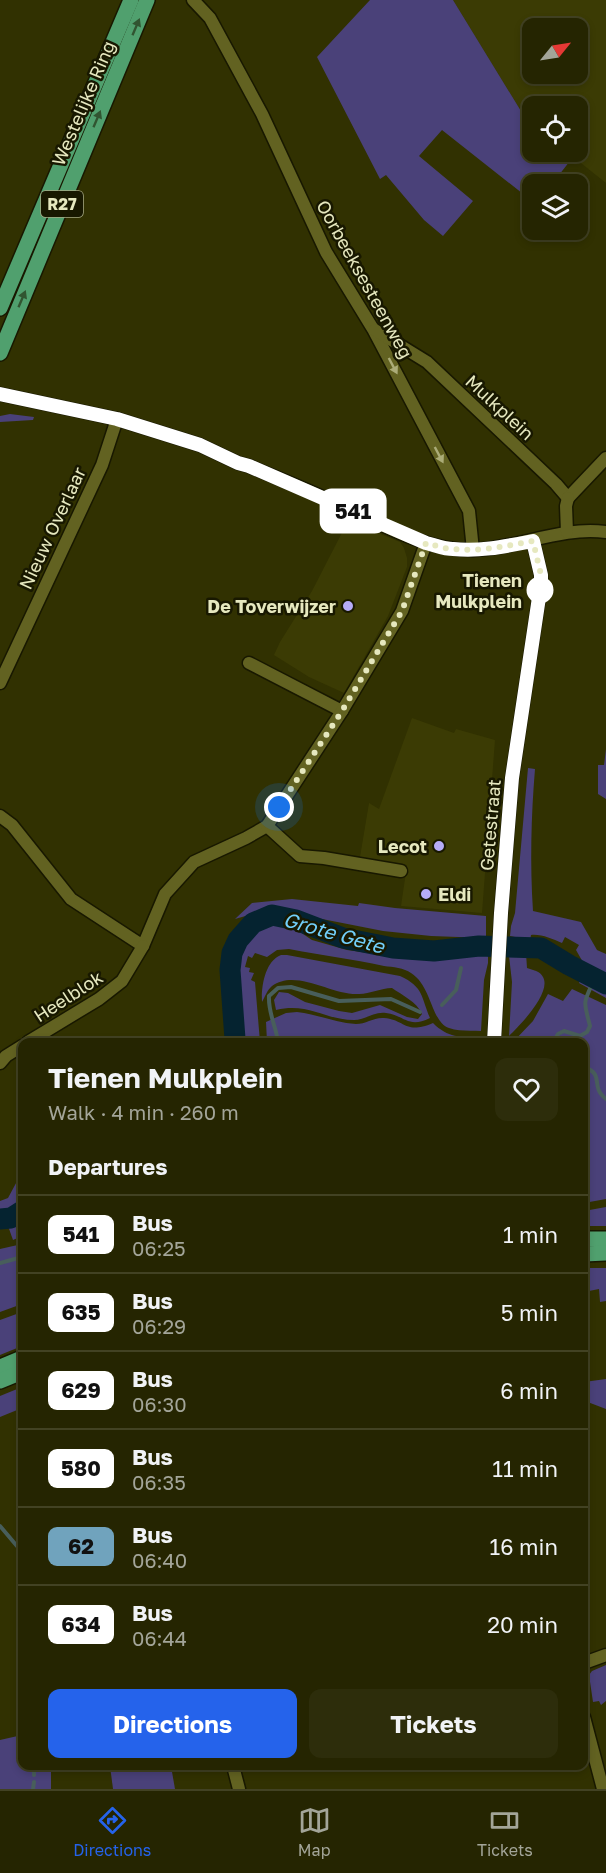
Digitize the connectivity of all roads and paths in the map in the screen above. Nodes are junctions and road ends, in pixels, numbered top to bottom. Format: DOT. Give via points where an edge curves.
graph roads {
  1 [pos="131,0"];
  2 [pos="147,0"];
  3 [pos="193,0"];
  4 [pos="0,308"];
  5 [pos="373,329"];
  6 [pos="0,353"];
  7 [pos="0,394"];
  8 [pos="117,419"];
  9 [pos="606,458"];
  10 [pos="568,498"];
  11 [pos="567,532"];
  12 [pos="606,532"];
  13 [pos="533,541"];
  14 [pos="426,543"];
  15 [pos="473,550"];
  16 [pos="249,663"];
  17 [pos="0,682"];
  18 [pos="342,711"];
  19 [pos="0,816"];
  20 [pos="267,826"];
  21 [pos="401,871"];
  22 [pos="143,945"];
  23 [pos="35,1038"];
  24 [pos="494,1038"];
  25 [pos="18,1048"];
  26 [pos="0,1064"];
  27 [pos="588,1239"];
  28 [pos="606,1239"];
  29 [pos="606,1253"];
  30 [pos="588,1254"];
  31 [pos="18,1360"];
  32 [pos="0,1367"];
  33 [pos="18,1374"];
  34 [pos="0,1381"];
  35 [pos="606,1655"];
  36 [pos="588,1662"];
  37 [pos="588,1733"];
  38 [pos="234,1770"];
  39 [pos="239,1789"];
  40 [pos="603,1789"];
  1 -- 4 [label="main road, Westelijke Ring / R27"];
  6 -- 2 [label="main road, Westelijke Ring / R27, one-way"];
  3 -- 5 [label="street, Oorbeeksesteenweg" via="210,18 262,114 326,252"];
  5 -- 10 [label="street, Mulkplein" via="427,362"];
  5 -- 15 [label="street, Oorbeeksesteenweg, one-way" via="469,511"];
  7 -- 8 [label="street"];
  8 -- 14 [label="street" via="200,445"];
  8 -- 17 [label="street, Nieuw Overlaar" via="102,465"];
  9 -- 10 [label="street"];
  10 -- 11 [label="street"];
  11 -- 12 [label="street"];
  11 -- 13 [label="street"];
  13 -- 15 [label="street"];
  13 -- 24 [label="street, Getestraat" via="541,584 512,778"];
  14 -- 15 [label="street"];
  14 -- 18 [label="street" via="402,611"];
  16 -- 18 [label="street"];
  18 -- 20 [label="street"];
  19 -- 22 [label="street" via="12,825 71,899"];
  20 -- 21 [label="street" via="300,855"];
  20 -- 22 [label="street" via="194,862 165,894"];
  22 -- 23 [label="street, Heelblok" via="122,981"];
  25 -- 26 [label="street"];
  27 -- 28 [label="main road"];
  29 -- 30 [label="main road"];
  31 -- 32 [label="main road"];
  33 -- 34 [label="main road"];
  35 -- 36 [label="street"];
  37 -- 40 [label="street"];
  38 -- 39 [label="street"];
}
